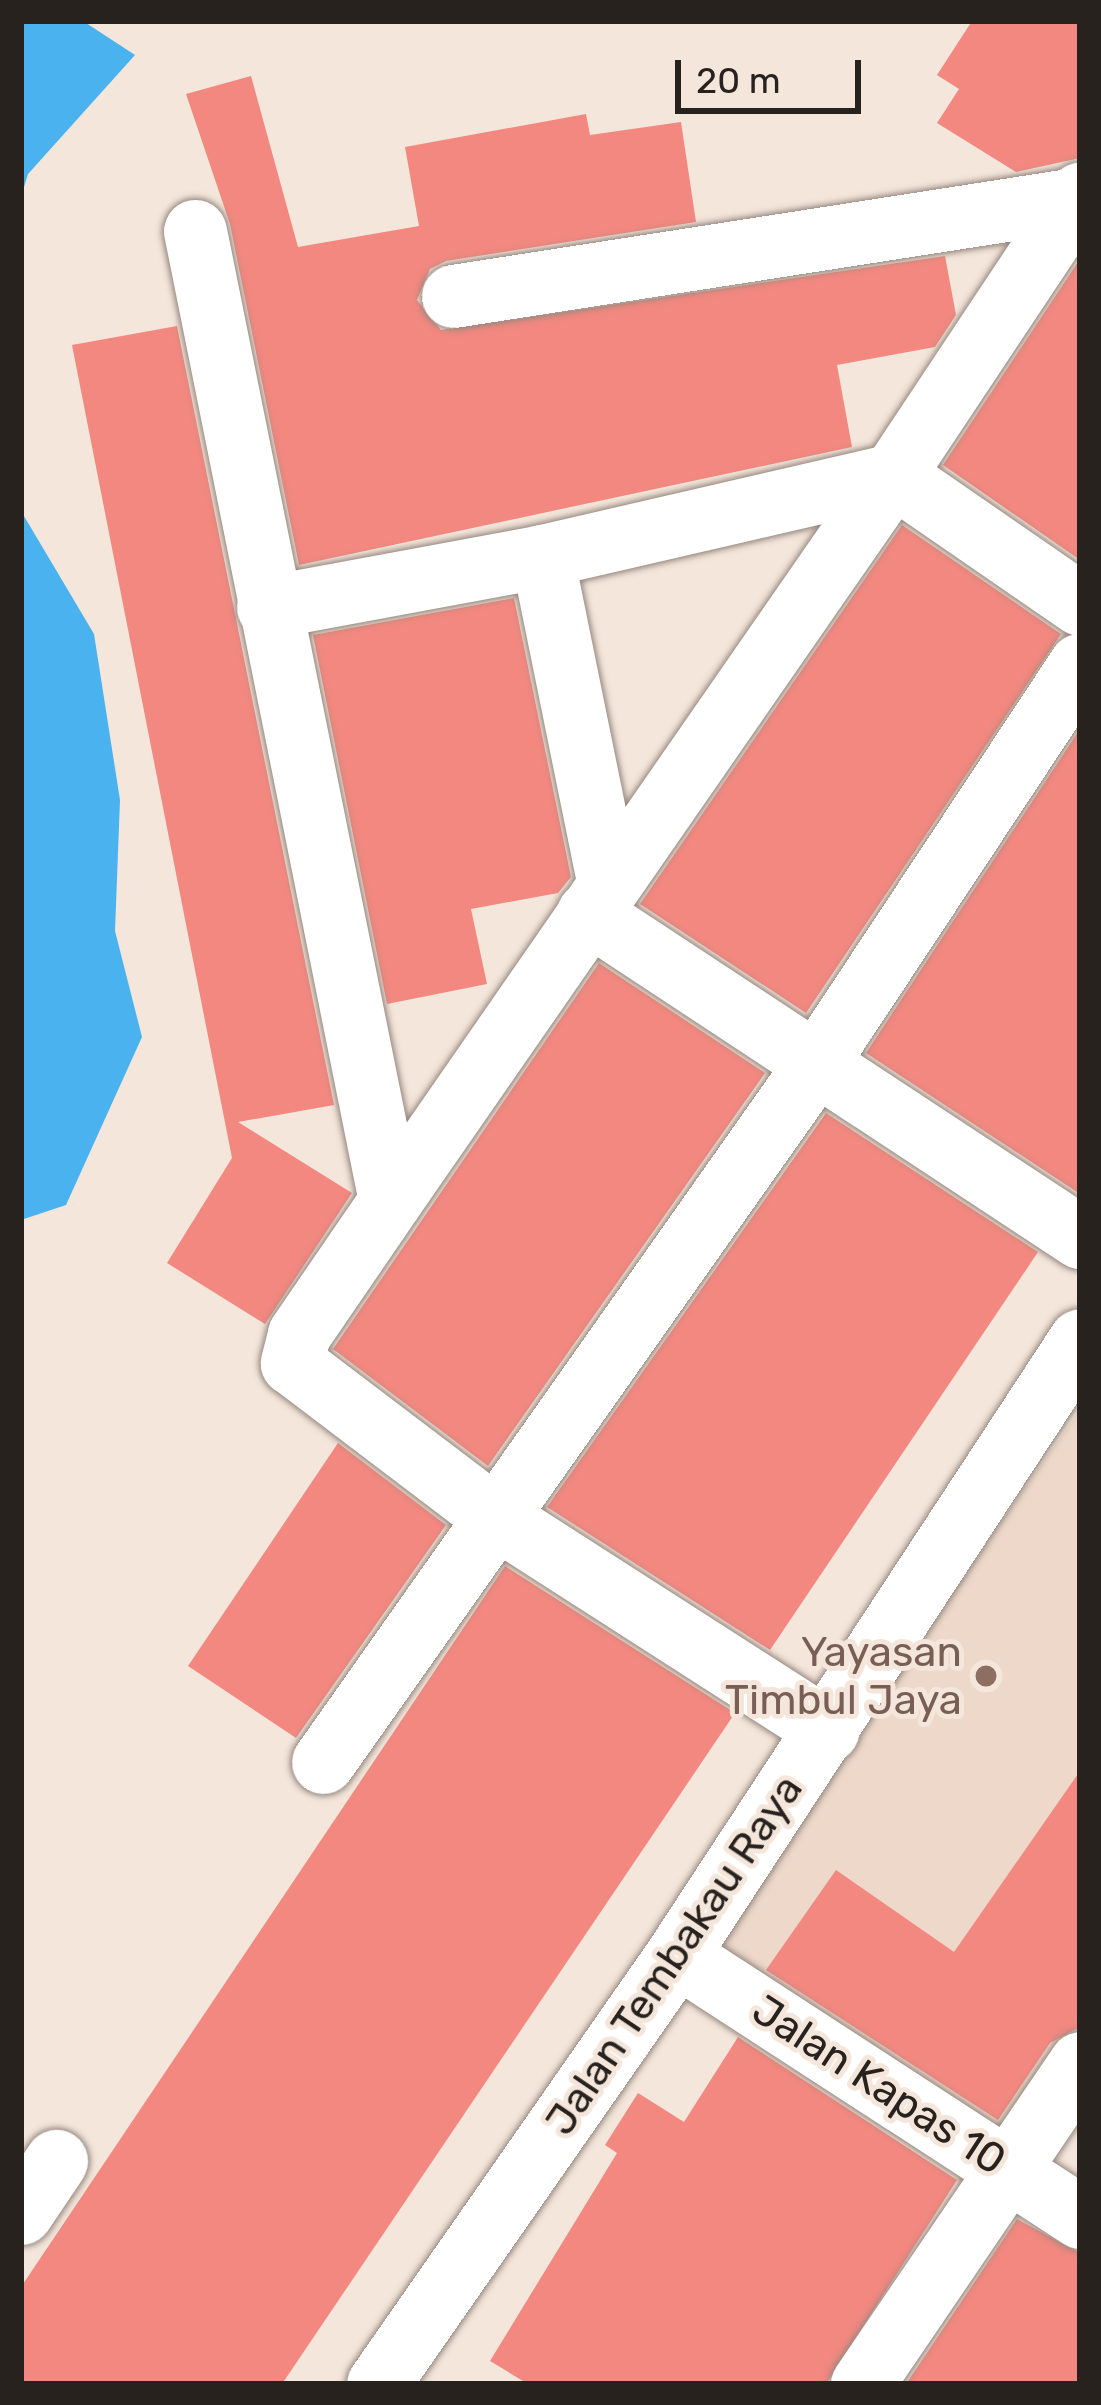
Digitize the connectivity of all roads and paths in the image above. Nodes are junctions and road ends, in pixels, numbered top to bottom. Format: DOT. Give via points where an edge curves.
graph roads {
  1 [pos="1078,197"];
  2 [pos="195,231"];
  3 [pos="453,296"];
  4 [pos="892,475"];
  5 [pos="542,556"];
  6 [pos="1080,604"];
  7 [pos="268,607"];
  8 [pos="1080,664"];
  9 [pos="598,897"];
  10 [pos="813,1068"];
  11 [pos="390,1201"];
  12 [pos="1080,1237"];
  13 [pos="1080,1340"];
  14 [pos="491,1514"];
  15 [pos="828,1730"];
  16 [pos="323,1762"];
  17 [pos="677,1955"];
  18 [pos="1080,2063"];
  19 [pos="56,2161"];
  20 [pos="1003,2164"];
  21 [pos="21,2213"];
  22 [pos="1080,2217"];
  23 [pos="863,2383"];
  24 [pos="378,2384"];
  1 -- 3 [label="street"];
  1 -- 4 [label="street"];
  2 -- 7 [label="street"];
  4 -- 5 [label="street"];
  4 -- 6 [label="street"];
  4 -- 9 [label="street"];
  5 -- 7 [label="street"];
  5 -- 9 [label="street"];
  7 -- 11 [label="street"];
  8 -- 10 [label="street"];
  9 -- 10 [label="street"];
  9 -- 11 [label="street"];
  10 -- 12 [label="street"];
  10 -- 14 [label="street"];
  11 -- 14 [label="street" via="299,1334 292,1364"];
  13 -- 15 [label="street, Jalan Tembakau Raya"];
  14 -- 15 [label="street"];
  14 -- 16 [label="street"];
  15 -- 17 [label="street, Jalan Tembakau Raya"];
  17 -- 20 [label="street, Jalan Kapas 10"];
  17 -- 24 [label="street, Jalan Tembakau Raya"];
  18 -- 20 [label="street"];
  19 -- 21 [label="street"];
  20 -- 22 [label="street, Jalan Kapas 10"];
  20 -- 23 [label="street"];
}
